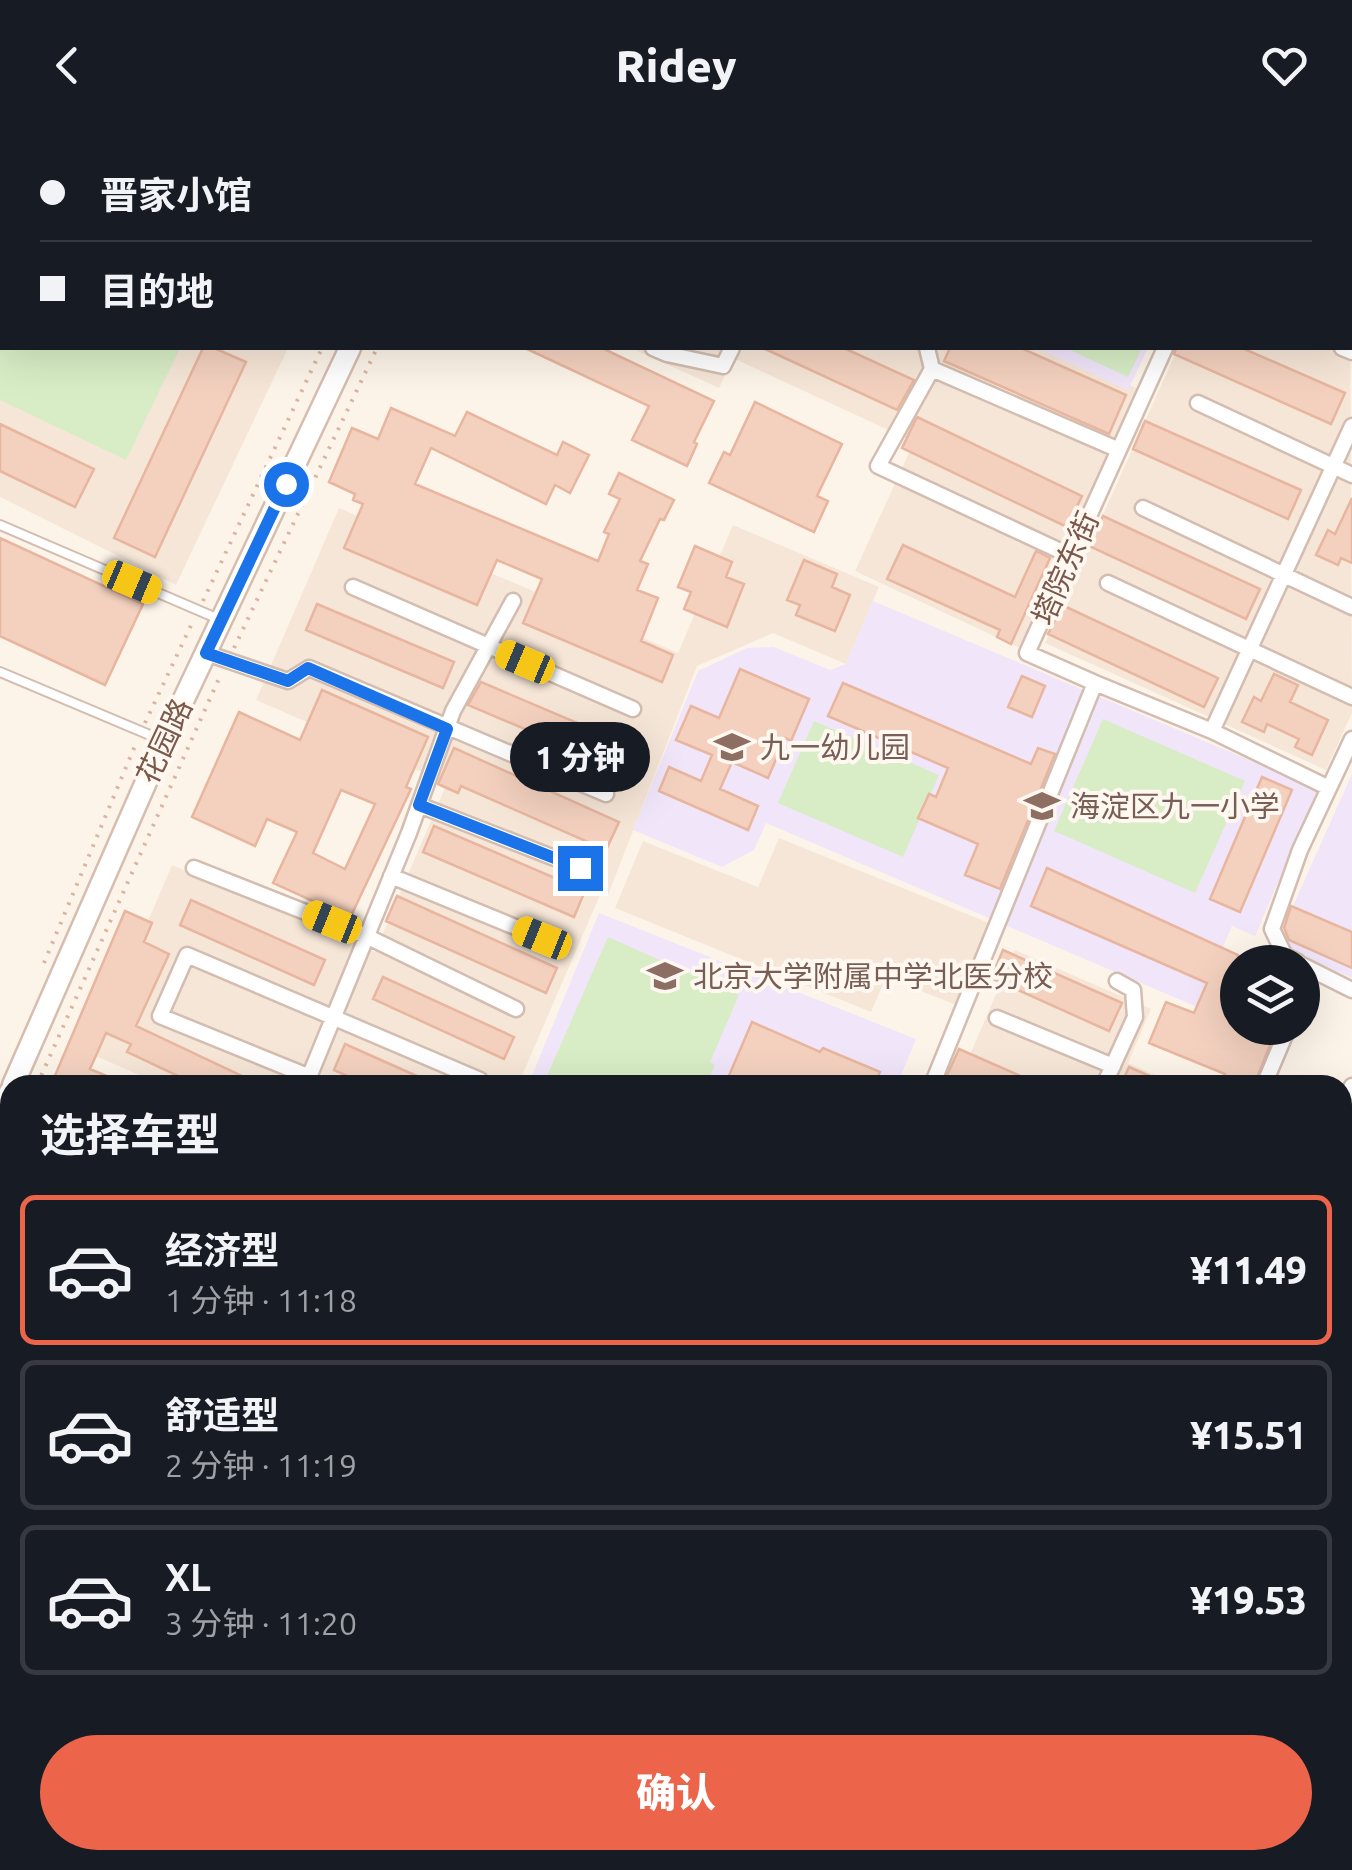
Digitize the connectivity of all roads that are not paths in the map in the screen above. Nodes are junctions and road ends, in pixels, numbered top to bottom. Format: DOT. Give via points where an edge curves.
graph roads {
  1 [pos="349,350"];
  2 [pos="658,350"];
  3 [pos="731,350"];
  4 [pos="928,350"];
  5 [pos="1164,350"];
  6 [pos="932,369"];
  7 [pos="1198,403"];
  8 [pos="1352,426"];
  9 [pos="1119,450"];
  10 [pos="1334,466"];
  11 [pos="1352,475"];
  12 [pos="1143,508"];
  13 [pos="0,525"];
  14 [pos="1071,556"];
  15 [pos="1284,575"];
  16 [pos="1108,583"];
  17 [pos="353,587"];
  18 [pos="513,601"];
  19 [pos="1352,607"];
  20 [pos="221,620"];
  21 [pos="489,646"];
  22 [pos="1250,650"];
  23 [pos="206,653"];
  24 [pos="0,672"];
  25 [pos="1095,683"];
  26 [pos="1352,697"];
  27 [pos="633,709"];
  28 [pos="447,729"];
  29 [pos="1212,731"];
  30 [pos="1352,738"];
  31 [pos="164,741"];
  32 [pos="1329,788"];
  33 [pos="606,794"];
  34 [pos="419,805"];
  35 [pos="194,868"];
  36 [pos="580,868"];
  37 [pos="391,876"];
  38 [pos="366,936"];
  39 [pos="542,938"];
  40 [pos="1282,945"];
  41 [pos="1320,975"];
  42 [pos="1117,981"];
  43 [pos="1352,990"];
  44 [pos="516,1009"];
  45 [pos="334,1016"];
  46 [pos="997,1018"];
  47 [pos="1281,1045"];
  48 [pos="1113,1066"];
  49 [pos="18,1075"];
  50 [pos="294,1075"];
  51 [pos="310,1075"];
  52 [pos="469,1075"];
  53 [pos="936,1075"];
  54 [pos="1109,1075"];
  55 [pos="1268,1075"];
  1 -- 20 [label="street, 花园路"];
  2 -- 3 [label="street" via="723,366"];
  4 -- 6 [label="street"];
  5 -- 9 [label="street, 塔院东街"];
  6 -- 9 [label="street"];
  6 -- 14 [label="street" via="878,466"];
  7 -- 10 [label="street"];
  8 -- 10 [label="street"];
  9 -- 14 [label="street, 塔院东街"];
  10 -- 11 [label="street"];
  10 -- 15 [label="street"];
  12 -- 15 [label="street"];
  13 -- 20 [label="lane"];
  14 -- 25 [label="street, 塔院东街" via="1027,653"];
  15 -- 19 [label="street"];
  15 -- 22 [label="street"];
  16 -- 22 [label="street"];
  17 -- 21 [label="street"];
  18 -- 21 [label="street"];
  20 -- 23 [label="street, 花园路"];
  21 -- 27 [label="street"];
  21 -- 28 [label="street"];
  22 -- 26 [label="street"];
  22 -- 29 [label="street"];
  23 -- 28 [label="street" via="288,681 308,668"];
  23 -- 31 [label="street, 花园路"];
  24 -- 31 [label="lane"];
  25 -- 29 [label="street"];
  25 -- 53 [label="street"];
  28 -- 33 [label="street"];
  28 -- 34 [label="street"];
  29 -- 32 [label="street"];
  30 -- 32 [label="street"];
  31 -- 49 [label="street, 花园路"];
  32 -- 40 [label="street" via="1272,929"];
  34 -- 36 [label="street"];
  34 -- 37 [label="street"];
  35 -- 38 [label="street"];
  37 -- 38 [label="street"];
  37 -- 39 [label="street"];
  38 -- 44 [label="street"];
  38 -- 45 [label="street"];
  41 -- 43 [label="street"];
  42 -- 48 [label="street" via="1133,990 1136,1017"];
  45 -- 50 [label="street" via="187,955 160,1016"];
  45 -- 51 [label="street"];
  45 -- 52 [label="street"];
  46 -- 48 [label="street"];
  47 -- 55 [label="street"];
  48 -- 54 [label="street"];
}
